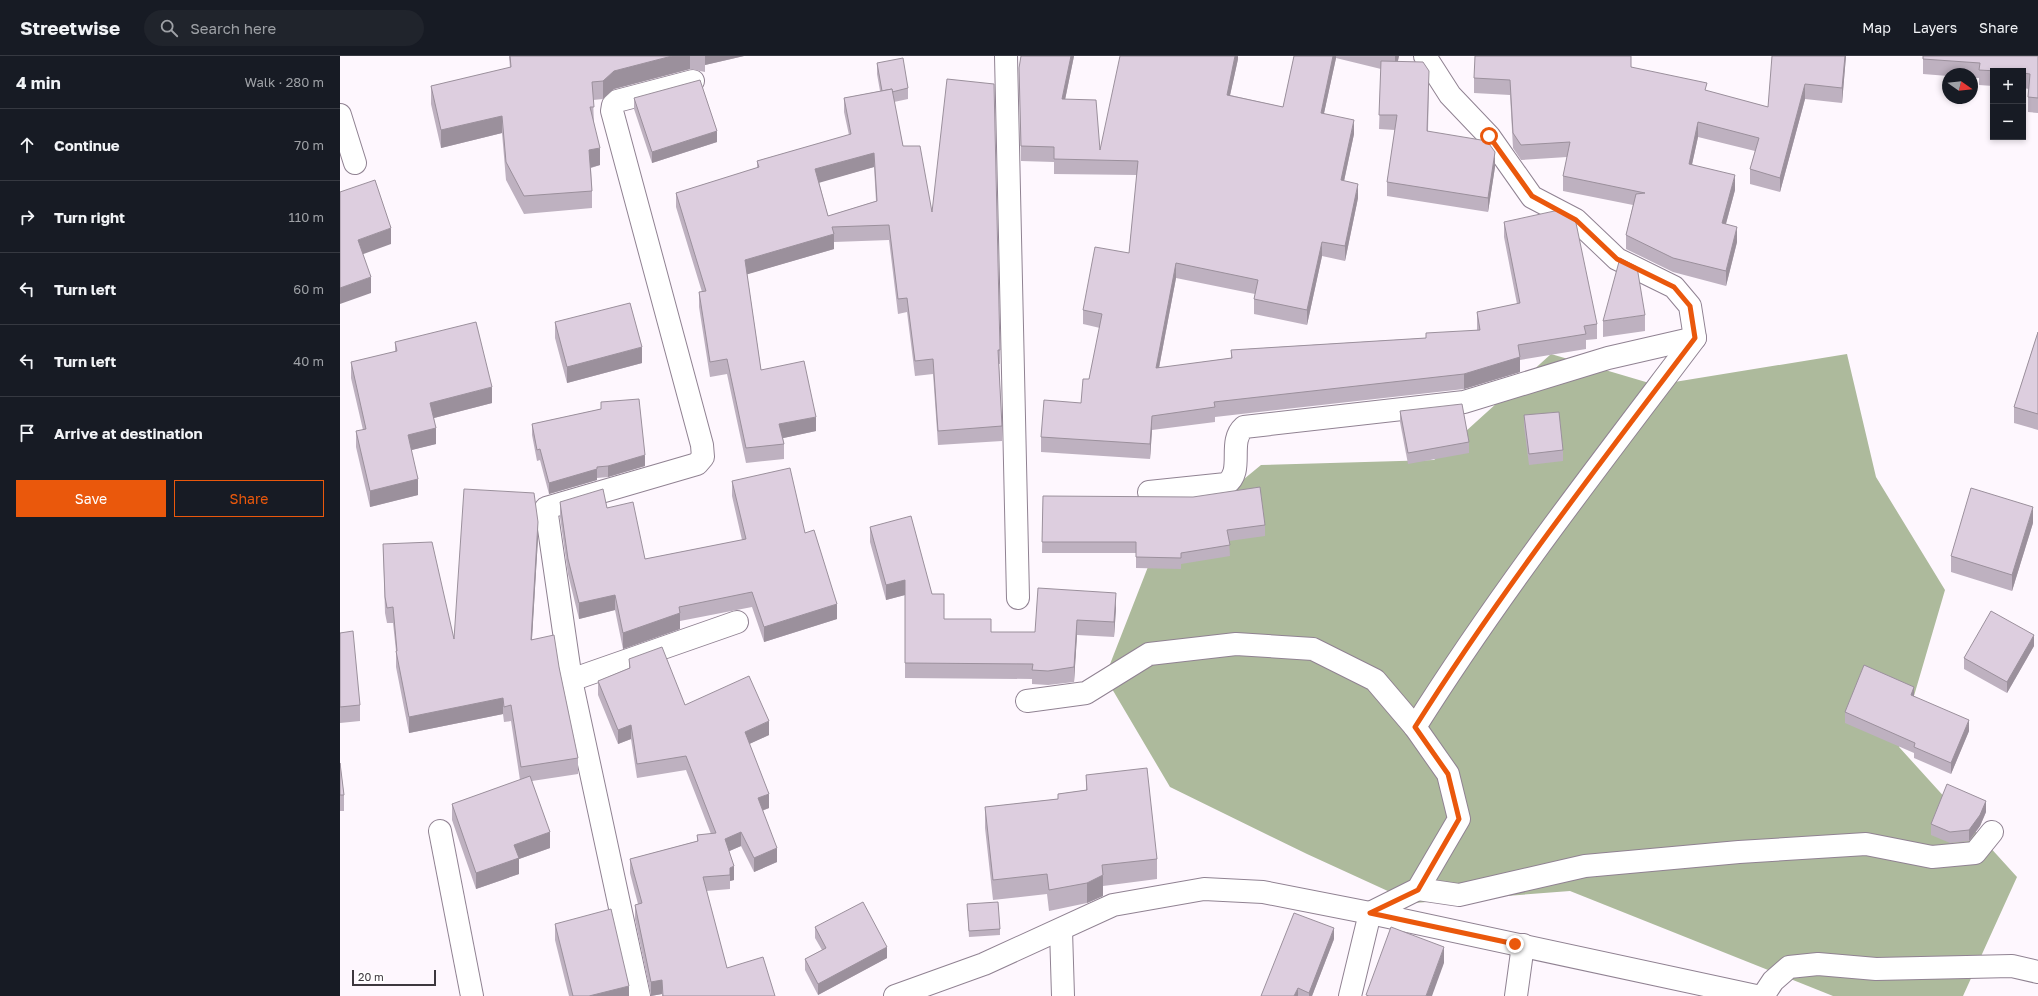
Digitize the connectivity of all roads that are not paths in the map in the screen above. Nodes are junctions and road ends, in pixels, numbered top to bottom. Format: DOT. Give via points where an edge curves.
graph roads {
  1 [pos="1006,56"];
  2 [pos="1425,56"];
  3 [pos="693,81"];
  4 [pos="340,115"];
  5 [pos="355,162"];
  6 [pos="1695,338"];
  7 [pos="1149,492"];
  8 [pos="1018,598"];
  9 [pos="736,622"];
  10 [pos="571,680"];
  11 [pos="1027,701"];
  12 [pos="1415,727"];
  13 [pos="440,831"];
  14 [pos="1992,832"];
  15 [pos="1418,890"];
  16 [pos="1370,913"];
  17 [pos="1061,930"];
  18 [pos="1523,945"];
  19 [pos="2038,972"];
  20 [pos="472,996"];
  21 [pos="639,996"];
  22 [pos="895,996"];
  23 [pos="1063,996"];
  24 [pos="1350,996"];
  25 [pos="1516,996"];
  26 [pos="1756,996"];
  27 [pos="1763,996"];
  1 -- 8 [label="street"];
  2 -- 6 [label="street" via="1450,95 1489,136 1532,196 1576,220 1617,259 1674,287 1690,306"];
  3 -- 10 [label="street" via="617,101 612,111 702,445 703,457 697,464 546,508"];
  4 -- 5 [label="street"];
  6 -- 7 [label="street" via="1608,358 1464,402 1244,427 1238,432 1234,475 1231,481 1226,484"];
  6 -- 12 [label="street" via="1545,538 1454,666"];
  9 -- 10 [label="street"];
  10 -- 21 [label="street"];
  11 -- 12 [label="street" via="1086,693 1149,654 1244,644 1313,649 1375,680"];
  12 -- 15 [label="street" via="1448,774 1459,819"];
  13 -- 20 [label="street"];
  14 -- 15 [label="street" via="1975,853 1932,857 1866,844 1739,852 1585,866 1459,895"];
  15 -- 16 [label="street"];
  16 -- 17 [label="street" via="1262,892 1204,890 1113,905"];
  16 -- 18 [label="street"];
  16 -- 24 [label="street"];
  17 -- 22 [label="street" via="984,964"];
  17 -- 23 [label="street"];
  18 -- 25 [label="street"];
  18 -- 26 [label="street"];
  19 -- 27 [label="street" via="2012,966 1876,969 1818,964 1789,967 1773,981"];
}
